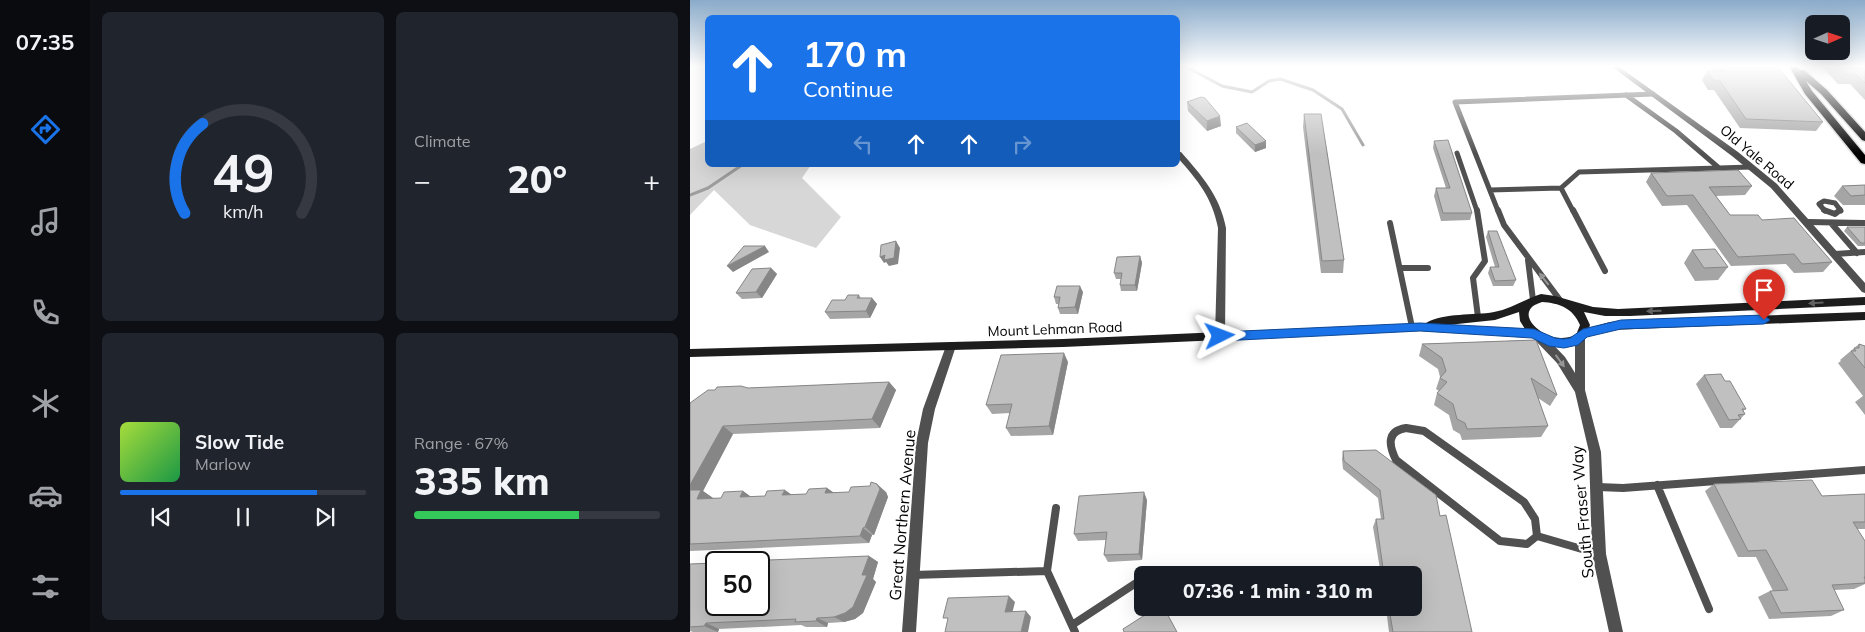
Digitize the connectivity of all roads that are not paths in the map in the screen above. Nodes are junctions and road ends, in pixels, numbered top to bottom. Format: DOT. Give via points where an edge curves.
graph roads {
  1 [pos="1614,95"];
  2 [pos="1626,95"];
  3 [pos="1655,95"];
  4 [pos="1811,95"];
  5 [pos="1827,95"];
  6 [pos="1865,138"];
  7 [pos="1457,153"];
  8 [pos="1180,156"];
  9 [pos="1865,161"];
  10 [pos="1751,167"];
  11 [pos="1719,168"];
  12 [pos="1561,188"];
  13 [pos="1490,190"];
  14 [pos="1839,201"];
  15 [pos="1831,202"];
  16 [pos="1828,212"];
  17 [pos="1808,222"];
  18 [pos="1390,223"];
  19 [pos="1831,223"];
  20 [pos="1840,223"];
  21 [pos="1849,223"];
  22 [pos="1865,224"];
  23 [pos="1855,230"];
  24 [pos="1865,252"];
  25 [pos="1858,253"];
  26 [pos="1835,254"];
  27 [pos="1528,259"];
  28 [pos="1400,268"];
  29 [pos="1428,268"];
  30 [pos="1605,271"];
  31 [pos="1865,289"];
  32 [pos="1865,301"];
  33 [pos="1530,302"];
  34 [pos="1565,302"];
  35 [pos="1865,316"];
  36 [pos="1478,317"];
  37 [pos="1416,327"];
  38 [pos="1536,334"];
  39 [pos="1220,336"];
  40 [pos="1582,336"];
  41 [pos="951,346"];
  42 [pos="690,353"];
  43 [pos="1580,390"];
  44 [pos="1865,470"];
  45 [pos="1658,485"];
  46 [pos="1598,486"];
  47 [pos="1056,508"];
  48 [pos="1537,536"];
  49 [pos="1599,554"];
  50 [pos="1047,571"];
  51 [pos="913,575"];
  52 [pos="1134,584"];
  53 [pos="1709,609"];
  54 [pos="1074,628"];
  55 [pos="909,632"];
  56 [pos="1616,632"];
  1 -- 13 [label="lane" via="1455,102"];
  2 -- 11 [label="lane" via="1676,131"];
  3 -- 10 [label="street, Old Yale Road"];
  4 -- 9 [label="main road"];
  5 -- 6 [label="main road"];
  7 -- 36 [label="lane" via="1476,206 1485,261 1474,278"];
  8 -- 39 [label="street" via="1208,187 1220,214"];
  10 -- 11 [label="lane"];
  10 -- 17 [label="street, Old Yale Road"];
  11 -- 12 [label="lane" via="1579,172"];
  12 -- 13 [label="lane"];
  12 -- 30 [label="lane"];
  13 -- 27 [label="lane" via="1504,225"];
  14 -- 15 [label="lane"];
  15 -- 16 [label="lane" via="1821,201 1819,204"];
  15 -- 16 [label="lane" via="1841,211 1838,214"];
  16 -- 20 [label="lane"];
  17 -- 19 [label="lane"];
  17 -- 26 [label="street, Old Yale Road"];
  18 -- 28 [label="lane"];
  19 -- 20 [label="lane"];
  19 -- 25 [label="lane"];
  20 -- 21 [label="lane"];
  21 -- 22 [label="lane"];
  21 -- 23 [label="lane"];
  24 -- 25 [label="lane"];
  25 -- 26 [label="lane"];
  26 -- 31 [label="street, Old Yale Road"];
  27 -- 33 [label="lane"];
  34 -- 27 [label="lane, one-way"];
  28 -- 29 [label="lane"];
  28 -- 37 [label="lane"];
  32 -- 34 [label="main road, one-way" via="1613,312 1587,310"];
  33 -- 34 [label="main road" via="1541,298"];
  33 -- 36 [label="main road, Mount Lehman Road" via="1499,314"];
  33 -- 38 [label="main road" via="1524,318"];
  34 -- 40 [label="main road" via="1582,317 1585,325"];
  35 -- 40 [label="main road" via="1610,326"];
  36 -- 37 [label="main road, Mount Lehman Road"];
  37 -- 38 [label="main road, Mount Lehman Road"];
  37 -- 39 [label="main road, Mount Lehman Road"];
  38 -- 40 [label="main road" via="1553,343 1564,344"];
  38 -- 43 [label="street, South Fraser Way, one-way" via="1560,360"];
  39 -- 41 [label="main road, Mount Lehman Road"];
  40 -- 43 [label="street, South Fraser Way"];
  41 -- 42 [label="main road, Mount Lehman Road"];
  41 -- 51 [label="street, Great Northern Avenue" via="929,409 922,443"];
  43 -- 46 [label="street, South Fraser Way" via="1595,452"];
  44 -- 45 [label="lane"];
  45 -- 46 [label="lane"];
  45 -- 53 [label="lane"];
  46 -- 49 [label="street, South Fraser Way"];
  47 -- 50 [label="lane"];
  48 -- 48 [label="lane" via="1527,544 1500,541 1396,460 1389,446 1393,433 1406,426 1424,431 1495,481 1532,510 1537,522"];
  48 -- 49 [label="lane"];
  49 -- 56 [label="street, South Fraser Way"];
  50 -- 51 [label="lane"];
  50 -- 54 [label="lane"];
  51 -- 55 [label="street, Great Northern Avenue"];
  52 -- 54 [label="lane"];
}
